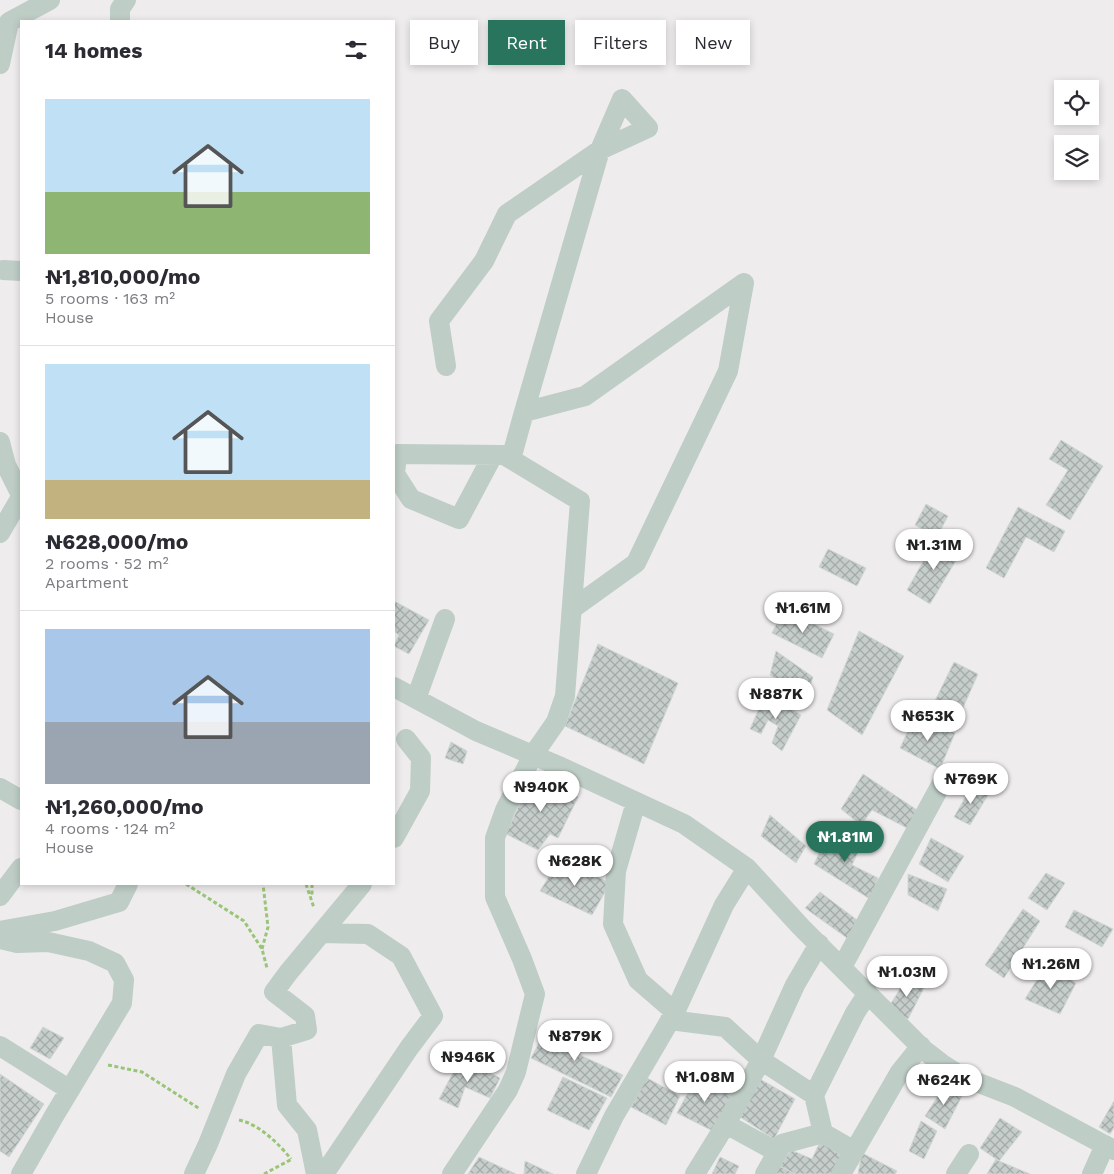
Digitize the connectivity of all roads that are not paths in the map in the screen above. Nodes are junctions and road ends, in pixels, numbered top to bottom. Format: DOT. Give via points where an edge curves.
graph roads {
  1 [pos="15,0"];
  2 [pos="50,0"];
  3 [pos="126,0"];
  4 [pos="120,20"];
  5 [pos="4,23"];
  6 [pos="0,64"];
  7 [pos="446,366"];
  8 [pos="524,412"];
  9 [pos="0,442"];
  10 [pos="502,457"];
  11 [pos="20,494"];
  12 [pos="20,497"];
  13 [pos="2,524"];
  14 [pos="572,609"];
  15 [pos="445,618"];
  16 [pos="395,688"];
  17 [pos="416,699"];
  18 [pos="406,739"];
  19 [pos="533,755"];
  20 [pos="944,781"];
  21 [pos="0,788"];
  22 [pos="20,799"];
  23 [pos="636,802"];
  24 [pos="395,836"];
  25 [pos="747,868"];
  26 [pos="20,869"];
  27 [pos="128,885"];
  28 [pos="361,885"];
  29 [pos="0,896"];
  30 [pos="0,931"];
  31 [pos="321,933"];
  32 [pos="0,939"];
  33 [pos="819,944"];
  34 [pos="842,967"];
  35 [pos="868,993"];
  36 [pos="672,1016"];
  37 [pos="280,1038"];
  38 [pos="0,1046"];
  39 [pos="921,1046"];
  40 [pos="760,1060"];
  41 [pos="70,1090"];
  42 [pos="814,1095"];
  43 [pos="726,1124"];
  44 [pos="823,1133"];
  45 [pos="1110,1148"];
  46 [pos="854,1151"];
  47 [pos="777,1152"];
  48 [pos="969,1154"];
  49 [pos="21,1174"];
  50 [pos="194,1174"];
  51 [pos="316,1174"];
  52 [pos="324,1174"];
  53 [pos="452,1174"];
  54 [pos="586,1174"];
  55 [pos="695,1174"];
  56 [pos="765,1174"];
  57 [pos="841,1174"];
  58 [pos="956,1174"];
  59 [pos="1092,1174"];
  1 -- 5 [label="street"];
  2 -- 5 [label="street"];
  3 -- 4 [label="street" via="120,9"];
  5 -- 6 [label="street"];
  7 -- 8 [label="street" via="440,321 484,261 507,214 600,150"];
  8 -- 10 [label="street"];
  8 -- 14 [label="street" via="585,396 744,283 728,371 636,564"];
  9 -- 11 [label="street" via="6,465"];
  10 -- 10 [label="street" via="397,454 395,474 411,499 459,519"];
  10 -- 14 [label="street" via="580,501"];
  12 -- 13 [label="street"];
  14 -- 19 [label="street" via="566,696 556,722"];
  15 -- 17 [label="street"];
  16 -- 17 [label="street"];
  17 -- 19 [label="street" via="476,731"];
  18 -- 24 [label="street" via="421,758 420,791"];
  19 -- 23 [label="street"];
  19 -- 53 [label="street" via="505,810 495,838 494,897 535,994 516,1072 508,1090"];
  20 -- 34 [label="street"];
  21 -- 22 [label="street"];
  23 -- 25 [label="street" via="684,824"];
  23 -- 36 [label="street" via="616,871 613,924 638,980"];
  25 -- 33 [label="street"];
  25 -- 36 [label="street" via="724,905"];
  26 -- 29 [label="street"];
  27 -- 30 [label="street" via="119,902 55,921"];
  28 -- 31 [label="street"];
  31 -- 37 [label="street" via="274,992 305,1016 307,1030"];
  31 -- 52 [label="street" via="368,934 402,956 433,1016"];
  32 -- 41 [label="street" via="17,943 48,942 89,951 115,964 124,980 122,1003"];
  33 -- 34 [label="street"];
  33 -- 40 [label="street" via="795,985"];
  34 -- 35 [label="street"];
  35 -- 39 [label="street"];
  35 -- 42 [label="street"];
  36 -- 40 [label="street" via="725,1028"];
  36 -- 54 [label="street" via="614,1116"];
  37 -- 50 [label="street" via="259,1034 236,1074"];
  37 -- 51 [label="street" via="287,1105 307,1130"];
  38 -- 41 [label="street"];
  39 -- 45 [label="street" via="961,1076 1015,1097"];
  39 -- 46 [label="street" via="900,1072"];
  40 -- 42 [label="street"];
  40 -- 43 [label="street"];
  41 -- 49 [label="street"];
  42 -- 44 [label="street"];
  43 -- 47 [label="street"];
  43 -- 55 [label="street"];
  44 -- 46 [label="street"];
  44 -- 47 [label="street" via="782,1144"];
  45 -- 59 [label="street"];
  46 -- 57 [label="street"];
  47 -- 56 [label="street"];
  48 -- 58 [label="street"];
}
